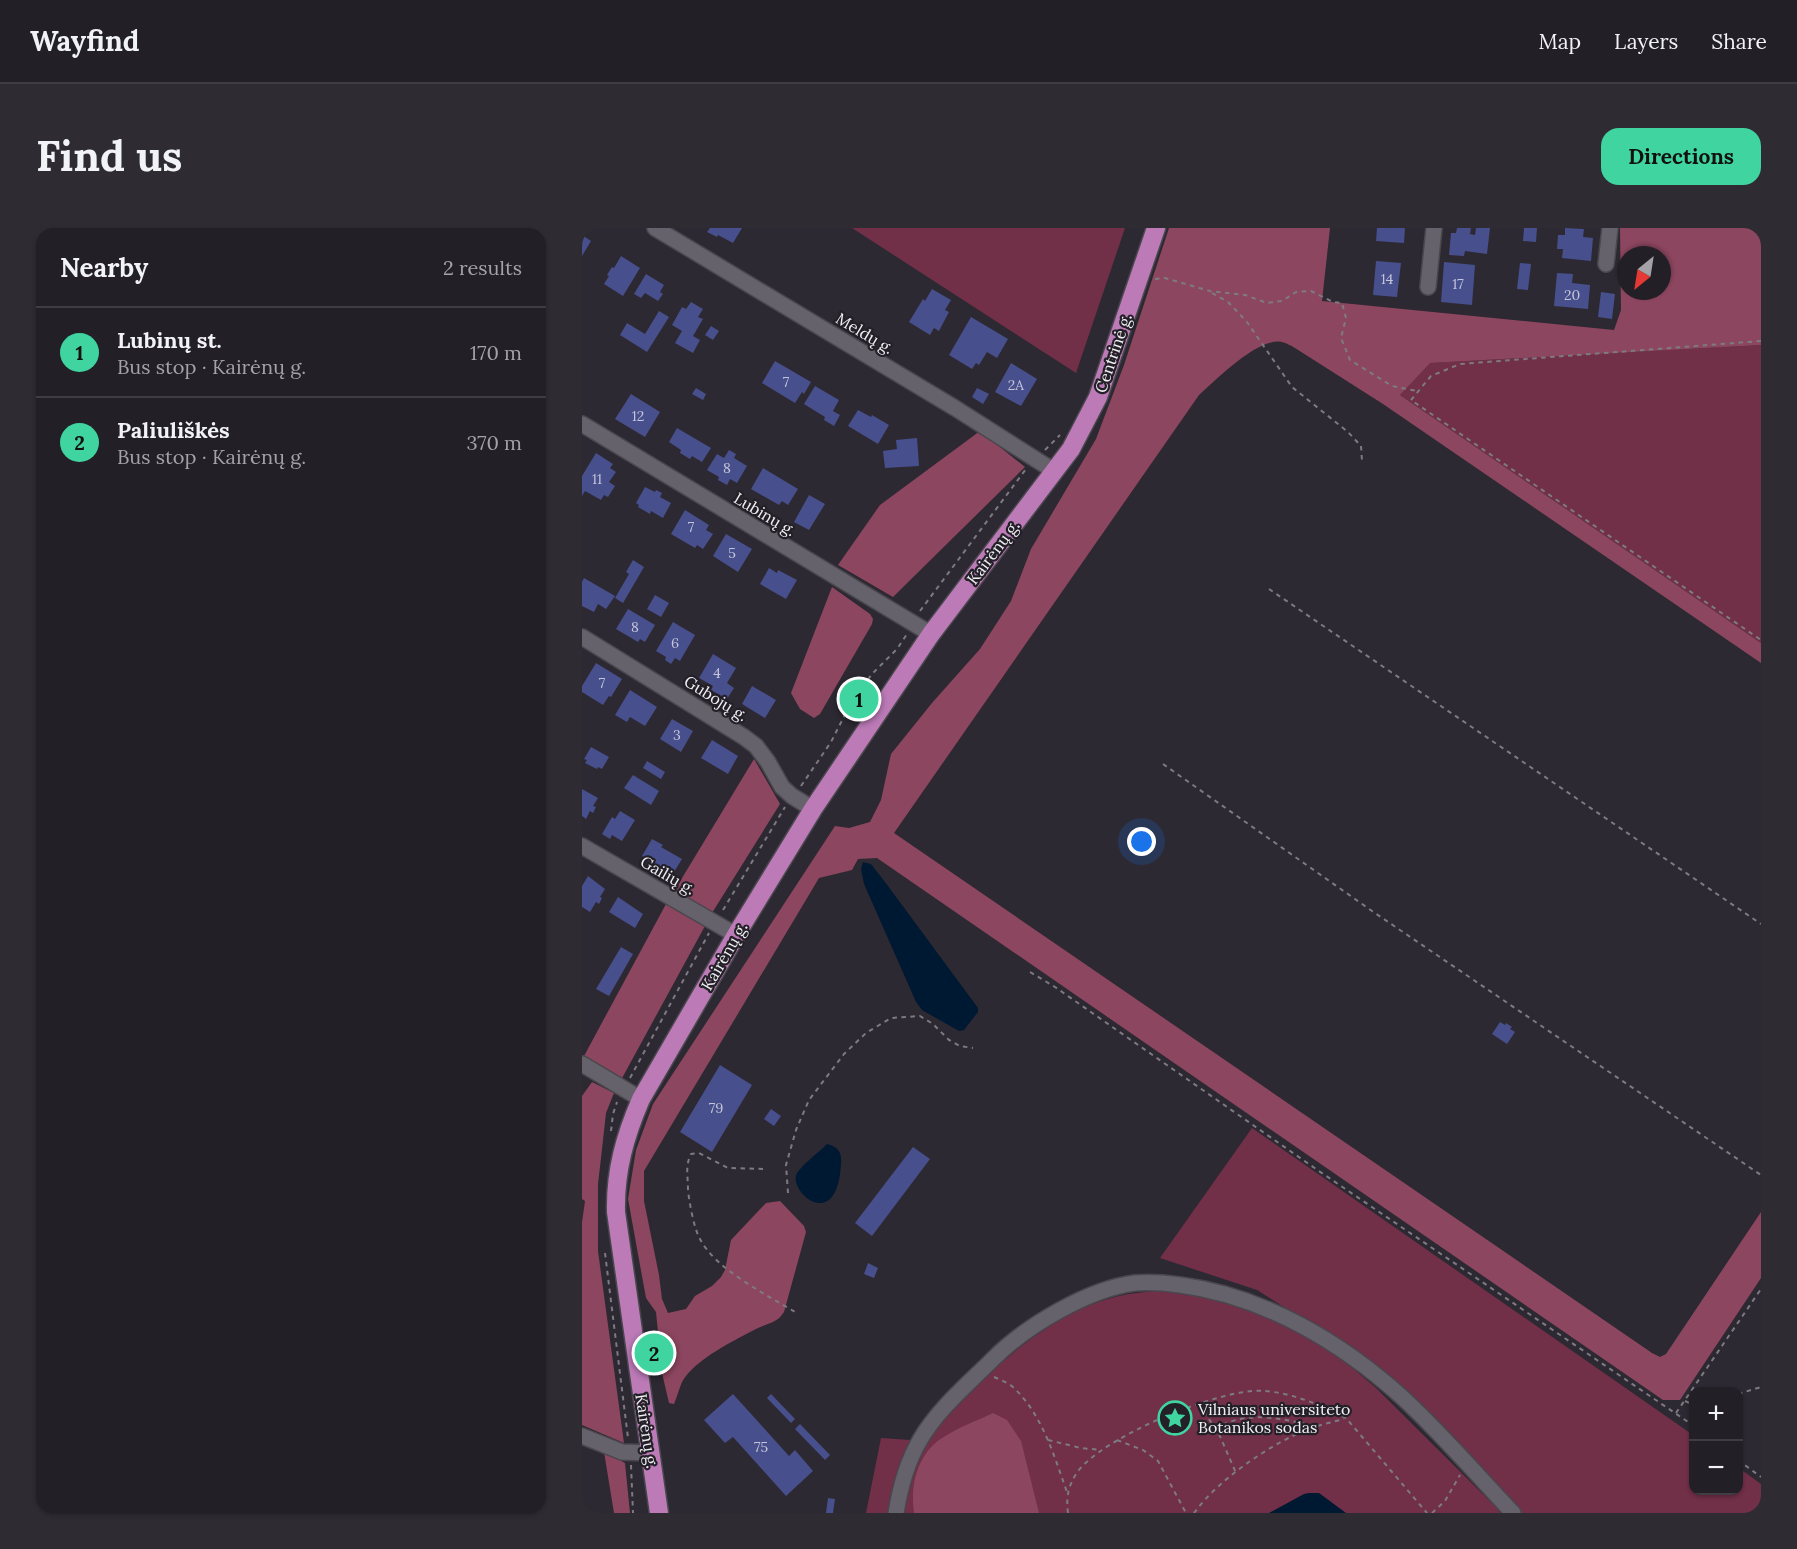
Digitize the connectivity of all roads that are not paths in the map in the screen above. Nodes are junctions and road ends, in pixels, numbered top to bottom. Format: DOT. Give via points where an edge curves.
graph roads {
  1 [pos="655,228"];
  2 [pos="1155,228"];
  3 [pos="1434,228"];
  4 [pos="1610,228"];
  5 [pos="1606,264"];
  6 [pos="1428,287"];
  7 [pos="582,424"];
  8 [pos="1054,471"];
  9 [pos="931,634"];
  10 [pos="582,637"];
  11 [pos="813,809"];
  12 [pos="582,846"];
  13 [pos="736,935"];
  14 [pos="584,1070"];
  15 [pos="641,1099"];
  16 [pos="582,1436"];
  17 [pos="651,1453"];
  18 [pos="659,1513"];
  19 [pos="896,1513"];
  20 [pos="1513,1513"];
  1 -- 8 [label="street, Meldų g."];
  2 -- 8 [label="main road, Centrinė g." via="1098,397 1071,449"];
  3 -- 6 [label="street"];
  4 -- 5 [label="street"];
  7 -- 9 [label="street, Lubinų g."];
  8 -- 9 [label="main road, Kairėnų g."];
  9 -- 11 [label="main road, Kairėnų g."];
  10 -- 11 [label="street, Gubojų g." via="744,736 768,762 782,787"];
  11 -- 13 [label="main road, Kairėnų g."];
  12 -- 13 [label="street, Gailių g."];
  13 -- 15 [label="main road, Kairėnų g."];
  14 -- 15 [label="street"];
  15 -- 17 [label="main road, Kairėnų g." via="630,1124 615,1192"];
  16 -- 17 [label="street" via="612,1449"];
  17 -- 18 [label="main road, Kairėnų g."];
  19 -- 20 [label="street" via="906,1470 920,1440 942,1410 1005,1347 1068,1305 1133,1284 1160,1283 1251,1302 1297,1323 1346,1353 1402,1398"];
}
